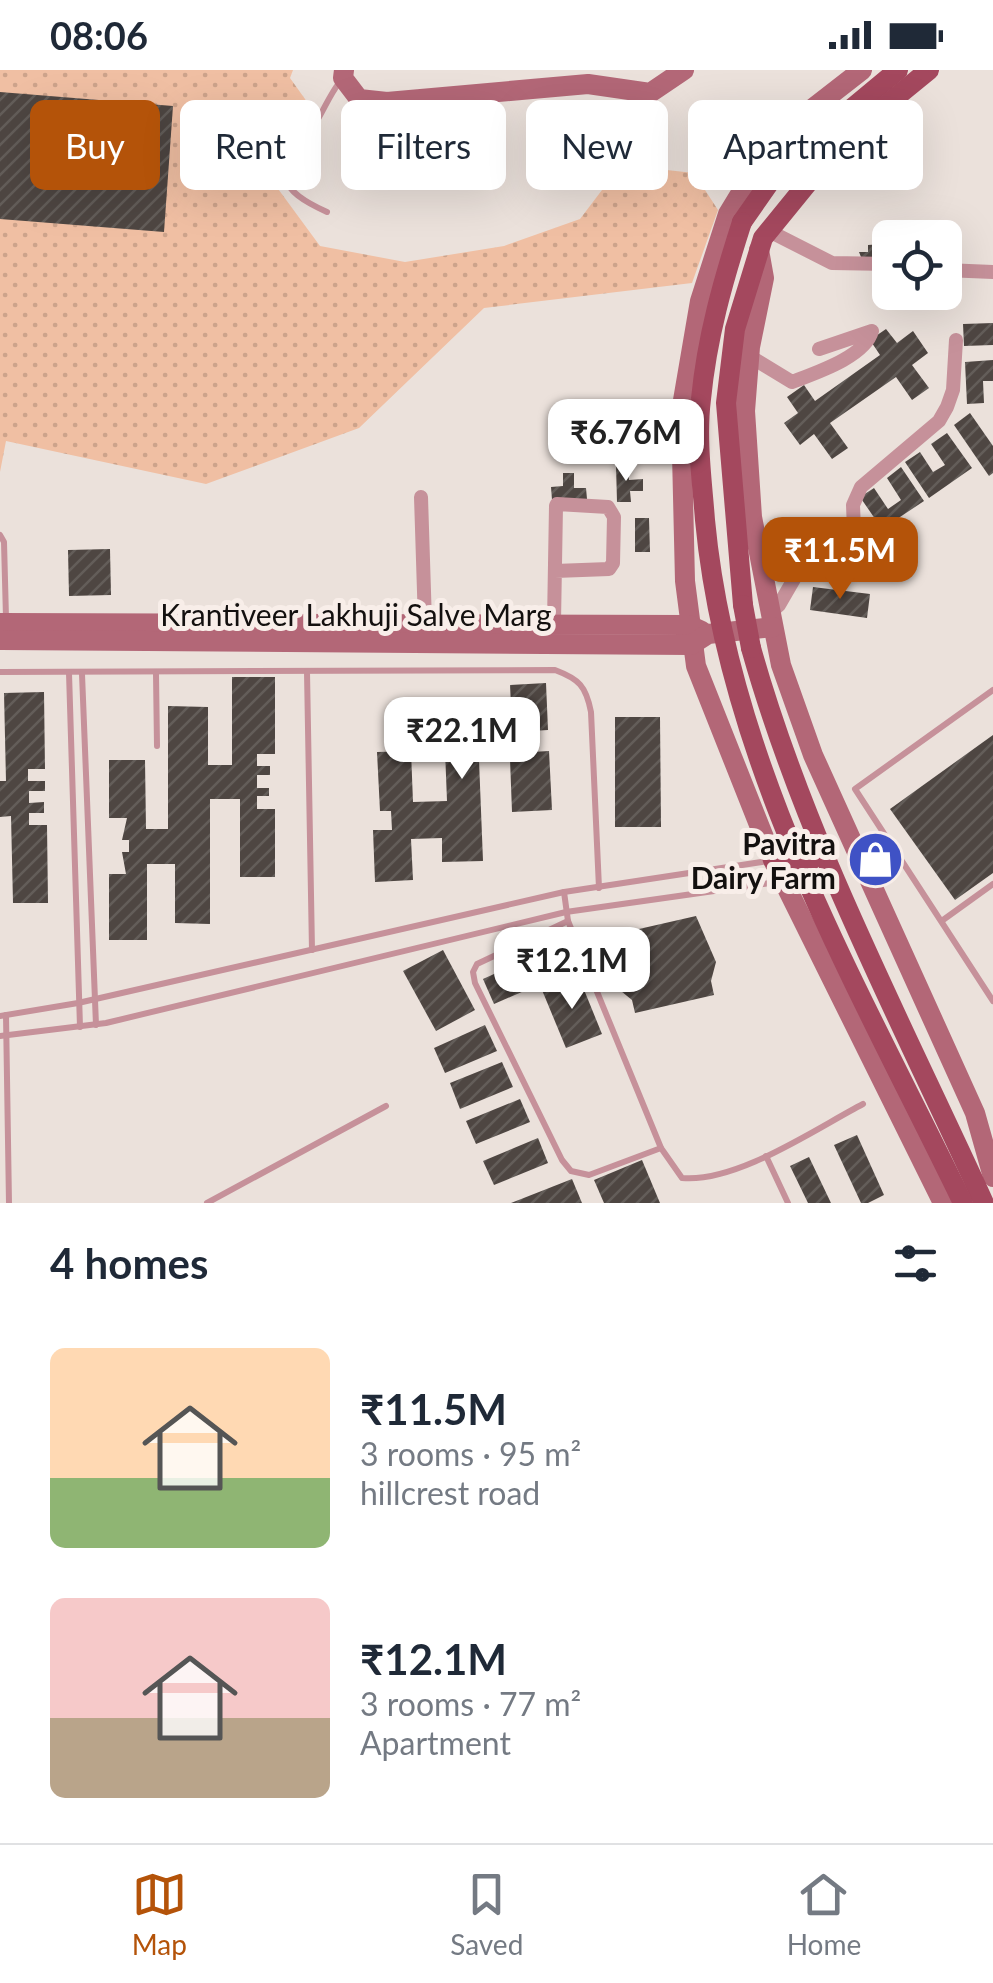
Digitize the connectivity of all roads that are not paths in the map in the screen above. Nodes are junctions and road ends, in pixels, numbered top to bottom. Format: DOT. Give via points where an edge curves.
graph roads {
  1 [pos="684,70"];
  2 [pos="862,70"];
  3 [pos="898,70"];
  4 [pos="929,70"];
  5 [pos="344,74"];
  6 [pos="327,212"];
  7 [pos="764,241"];
  8 [pos="872,264"];
  9 [pos="962,271"];
  10 [pos="993,272"];
  11 [pos="956,340"];
  12 [pos="819,349"];
  13 [pos="741,352"];
  14 [pos="421,497"];
  15 [pos="0,535"];
  16 [pos="555,571"];
  17 [pos="771,620"];
  18 [pos="554,622"];
  19 [pos="425,623"];
  20 [pos="2,629"];
  21 [pos="696,635"];
  22 [pos="0,672"];
  23 [pos="307,672"];
  24 [pos="69,673"];
  25 [pos="82,674"];
  26 [pos="156,674"];
  27 [pos="993,690"];
  28 [pos="157,746"];
  29 [pos="824,851"];
  30 [pos="773,860"];
  31 [pos="783,881"];
  32 [pos="993,884"];
  33 [pos="599,888"];
  34 [pos="564,892"];
  35 [pos="567,917"];
  36 [pos="943,920"];
  37 [pos="312,950"];
  38 [pos="94,1000"];
  39 [pos="993,1001"];
  40 [pos="78,1003"];
  41 [pos="3,1016"];
  42 [pos="96,1024"];
  43 [pos="80,1027"];
  44 [pos="3,1036"];
  45 [pos="862,1104"];
  46 [pos="386,1106"];
  47 [pos="661,1148"];
  48 [pos="766,1156"];
  49 [pos="993,1177"];
  50 [pos="9,1203"];
  51 [pos="207,1203"];
  52 [pos="788,1203"];
  53 [pos="942,1203"];
  54 [pos="963,1203"];
  55 [pos="984,1203"];
  1 -- 5 [label="street" via="650,93 588,84 387,102 359,99"];
  2 -- 21 [label="street" via="803,116 756,168 728,214 700,301 681,412"];
  3 -- 54 [label="main road, bridge" via="779,169 742,222 717,298 700,402 700,455 714,592 759,765 818,904"];
  4 -- 7 [label="main road" via="842,141"];
  5 -- 6 [label="lane" via="285,166 286,185"];
  7 -- 8 [label="street" via="832,263"];
  7 -- 13 [label="main road"];
  9 -- 10 [label="street"];
  11 -- 17 [label="street" via="953,390 939,421 861,486 853,504 854,530 812,548"];
  12 -- 13 [label="street" via="872,331 864,344 823,371 792,382"];
  13 -- 17 [label="street" via="752,517"];
  13 -- 29 [label="main road, bridge" via="726,403 743,605 774,726"];
  14 -- 19 [label="street"];
  15 -- 20 [label="lane"];
  16 -- 16 [label="street" via="556,504 608,507 614,518 613,564 602,573"];
  16 -- 18 [label="street"];
  17 -- 21 [label="street, Krantiveer Lakhuji Salve Marg"];
  17 -- 49 [label="street" via="812,755 975,1113"];
  18 -- 19 [label="street, Krantiveer Lakhuji Salve Marg"];
  18 -- 21 [label="street, Krantiveer Lakhuji Salve Marg"];
  19 -- 20 [label="street, Krantiveer Lakhuji Salve Marg"];
  20 -- 21 [label="street, Krantiveer Lakhuji Salve Marg"];
  21 -- 30 [label="street"];
  22 -- 24 [label="lane"];
  23 -- 26 [label="lane"];
  23 -- 33 [label="lane" via="555,670 577,678 591,712"];
  23 -- 37 [label="lane"];
  24 -- 25 [label="lane"];
  24 -- 40 [label="lane"];
  25 -- 26 [label="lane"];
  25 -- 38 [label="lane"];
  26 -- 28 [label="lane"];
  27 -- 36 [label="lane" via="855,789"];
  29 -- 30 [label="main road"];
  29 -- 31 [label="main road"];
  29 -- 55 [label="main road"];
  30 -- 31 [label="street"];
  30 -- 33 [label="lane"];
  31 -- 35 [label="lane"];
  31 -- 53 [label="street"];
  32 -- 36 [label="lane"];
  33 -- 34 [label="lane"];
  34 -- 35 [label="lane"];
  34 -- 37 [label="lane"];
  35 -- 42 [label="lane"];
  35 -- 47 [label="lane"];
  35 -- 47 [label="lane" via="477,964 475,983 572,1171 589,1175"];
  36 -- 39 [label="lane"];
  37 -- 38 [label="lane"];
  38 -- 40 [label="lane"];
  38 -- 42 [label="lane"];
  40 -- 41 [label="lane"];
  40 -- 43 [label="lane"];
  41 -- 44 [label="lane"];
  42 -- 43 [label="lane"];
  43 -- 44 [label="lane"];
  44 -- 50 [label="lane"];
  45 -- 48 [label="lane"];
  46 -- 51 [label="lane"];
  47 -- 48 [label="lane" via="682,1178"];
  48 -- 52 [label="lane"];
}
